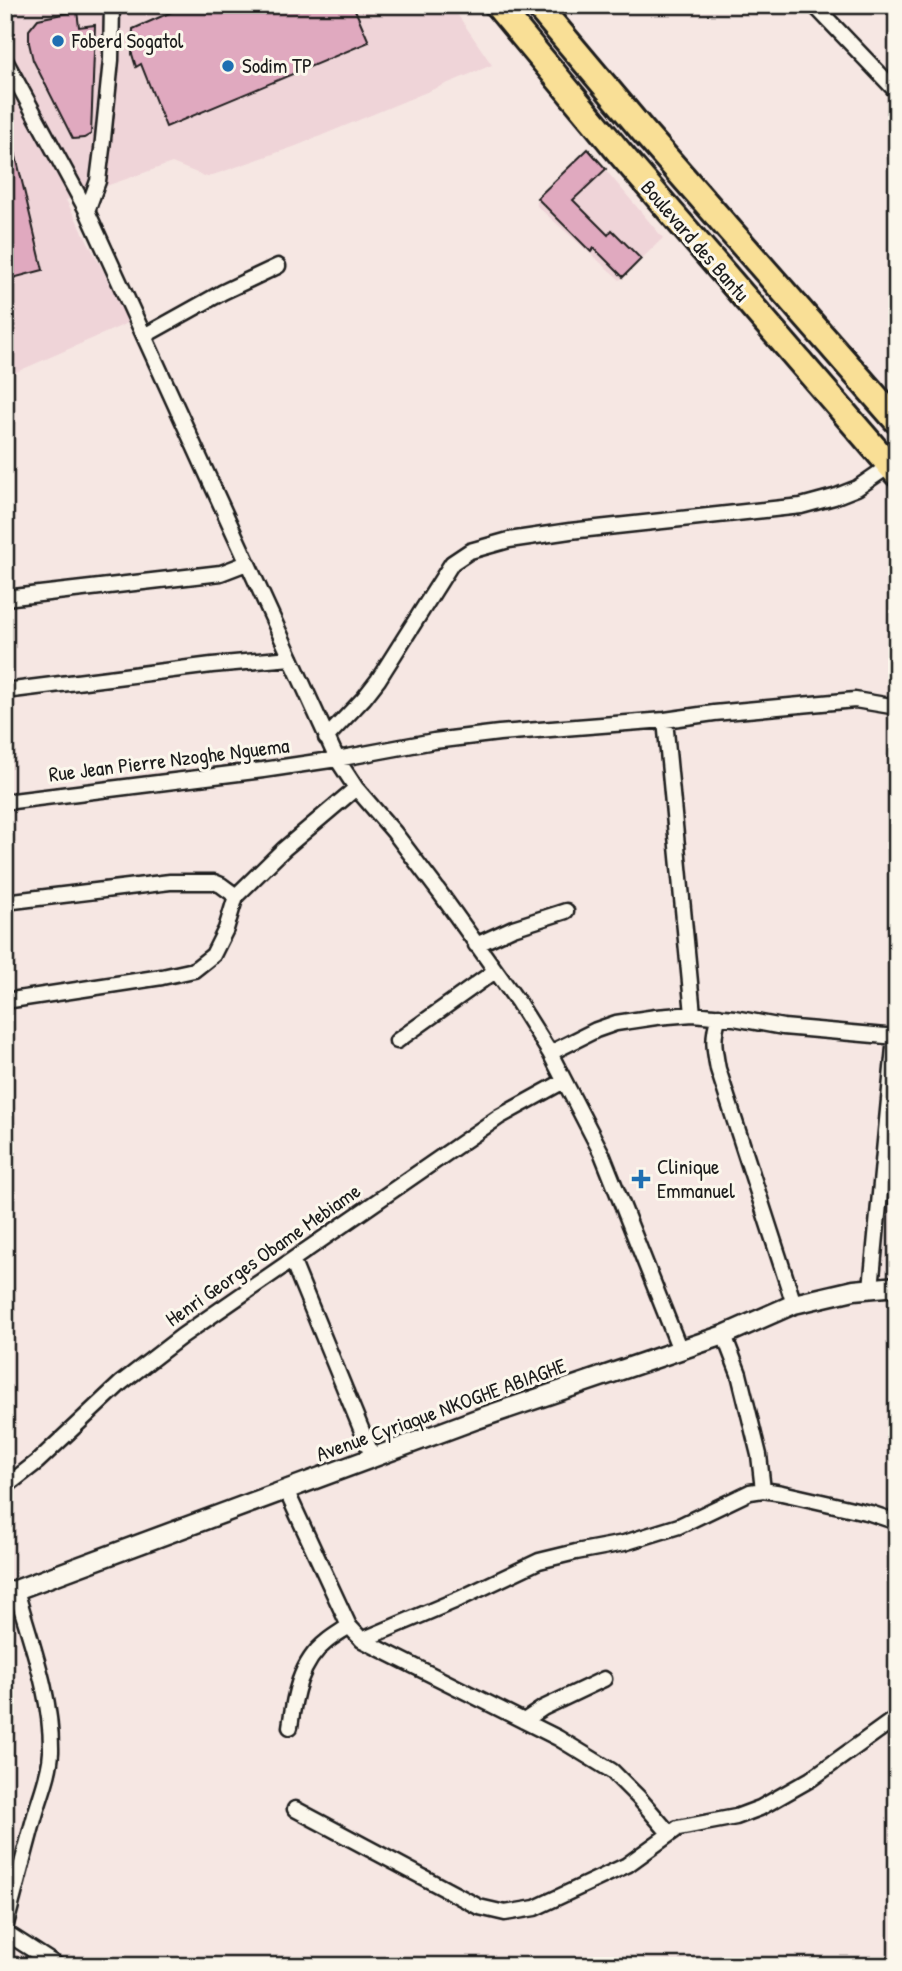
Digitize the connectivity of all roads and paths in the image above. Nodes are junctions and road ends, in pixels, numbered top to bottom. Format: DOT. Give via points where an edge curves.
graph roads {
  1 [pos="112,5"];
  2 [pos="497,5"];
  3 [pos="537,5"];
  4 [pos="814,5"];
  5 [pos="5,60"];
  6 [pos="897,92"];
  7 [pos="87,211"];
  8 [pos="278,266"];
  9 [pos="144,336"];
  10 [pos="897,421"];
  11 [pos="893,470"];
  12 [pos="247,563"];
  13 [pos="5,598"];
  14 [pos="291,658"];
  15 [pos="5,691"];
  16 [pos="897,707"];
  17 [pos="665,720"];
  18 [pos="326,738"];
  19 [pos="337,759"];
  20 [pos="356,789"];
  21 [pos="5,802"];
  22 [pos="236,896"];
  23 [pos="5,902"];
  24 [pos="566,911"];
  25 [pos="476,944"];
  26 [pos="495,971"];
  27 [pos="5,1001"];
  28 [pos="693,1014"];
  29 [pos="719,1016"];
  30 [pos="896,1037"];
  31 [pos="397,1041"];
  32 [pos="550,1053"];
  33 [pos="564,1081"];
  34 [pos="292,1260"];
  35 [pos="897,1286"];
  36 [pos="871,1288"];
  37 [pos="794,1304"];
  38 [pos="724,1335"];
  39 [pos="680,1350"];
  40 [pos="373,1458"];
  41 [pos="5,1487"];
  42 [pos="286,1490"];
  43 [pos="763,1490"];
  44 [pos="897,1522"];
  45 [pos="11,1592"];
  46 [pos="349,1626"];
  47 [pos="362,1640"];
  48 [pos="604,1679"];
  49 [pos="897,1717"];
  50 [pos="524,1721"];
  51 [pos="290,1727"];
  52 [pos="295,1810"];
  53 [pos="669,1833"];
  54 [pos="5,1930"];
  55 [pos="58,1966"];
  1 -- 7 [label="street" via="101,159"];
  2 -- 11 [label="highway, Boulevard des Bantu"];
  3 -- 10 [label="highway, Boulevard des Bantu"];
  4 -- 6 [label="street"];
  5 -- 7 [label="street"];
  7 -- 9 [label="street"];
  8 -- 9 [label="street"];
  9 -- 12 [label="street"];
  11 -- 18 [label="street" via="834,498 800,506 570,531 470,551 452,563 378,680"];
  12 -- 13 [label="street" via="221,573"];
  12 -- 14 [label="street"];
  14 -- 15 [label="street"];
  14 -- 18 [label="street"];
  16 -- 17 [label="street, Rue Jean Pierre Nzoghe Nguema" via="855,699"];
  17 -- 19 [label="street, Rue Jean Pierre Nzoghe Nguema" via="499,733"];
  17 -- 28 [label="street"];
  18 -- 19 [label="street"];
  19 -- 20 [label="street"];
  19 -- 21 [label="street, Rue Jean Pierre Nzoghe Nguema"];
  20 -- 22 [label="street"];
  20 -- 25 [label="street" via="394,832"];
  22 -- 23 [label="street" via="214,882 170,882"];
  22 -- 27 [label="street" via="214,955 194,970"];
  24 -- 25 [label="street"];
  25 -- 26 [label="street"];
  26 -- 31 [label="street"];
  26 -- 32 [label="street"];
  28 -- 29 [label="street"];
  28 -- 32 [label="street" via="616,1023"];
  29 -- 30 [label="street"];
  29 -- 37 [label="street" via="714,1033 718,1069"];
  30 -- 36 [label="street"];
  32 -- 33 [label="street"];
  33 -- 34 [label="street, Henri Georges Obame Mebiame" via="499,1117"];
  33 -- 39 [label="street" via="602,1154"];
  34 -- 40 [label="street"];
  34 -- 41 [label="street, Henri Georges Obame Mebiame" via="121,1383"];
  35 -- 36 [label="street, Avenue Cyriaque NKOGHE ABIAGHE"];
  36 -- 37 [label="street, Avenue Cyriaque NKOGHE ABIAGHE"];
  37 -- 38 [label="street, Avenue Cyriaque NKOGHE ABIAGHE"];
  38 -- 39 [label="street, Avenue Cyriaque NKOGHE ABIAGHE"];
  38 -- 43 [label="street" via="739,1374"];
  39 -- 40 [label="street, Avenue Cyriaque NKOGHE ABIAGHE"];
  40 -- 42 [label="street, Avenue Cyriaque NKOGHE ABIAGHE"];
  42 -- 45 [label="street, Avenue Cyriaque NKOGHE ABIAGHE"];
  42 -- 46 [label="street"];
  43 -- 44 [label="street"];
  43 -- 47 [label="street" via="624,1544 539,1561"];
  45 -- 54 [label="street" via="44,1685 51,1753"];
  46 -- 47 [label="street"];
  46 -- 51 [label="street" via="310,1657 296,1689"];
  47 -- 50 [label="street"];
  48 -- 50 [label="street"];
  49 -- 53 [label="street" via="811,1779 760,1808"];
  50 -- 53 [label="street" via="612,1771"];
  52 -- 53 [label="street" via="479,1907 505,1913 535,1908 627,1865"];
  54 -- 55 [label="street"];
}
